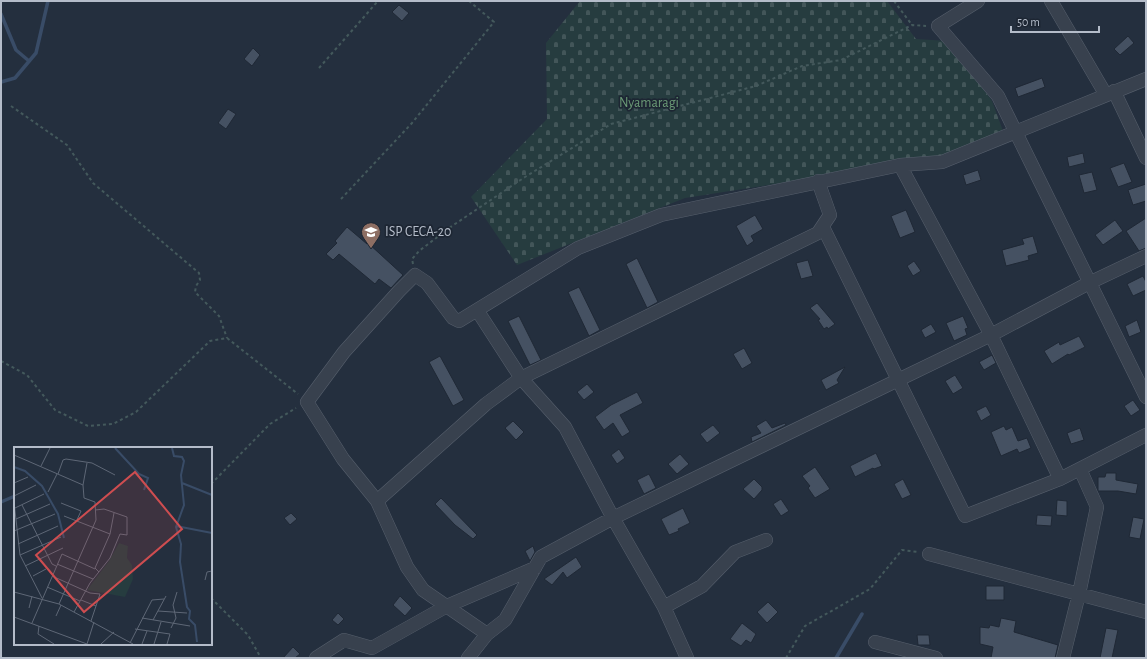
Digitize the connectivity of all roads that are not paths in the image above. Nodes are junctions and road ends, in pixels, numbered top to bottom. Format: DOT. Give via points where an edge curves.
graph roads {
  1 [pos="978,1"];
  2 [pos="1050,1"];
  3 [pos="1146,79"];
  4 [pos="1110,93"];
  5 [pos="1016,133"];
  6 [pos="1146,158"];
  7 [pos="900,165"];
  8 [pos="818,181"];
  9 [pos="823,227"];
  10 [pos="1146,256"];
  11 [pos="1089,283"];
  12 [pos="477,310"];
  13 [pos="991,335"];
  14 [pos="521,378"];
  15 [pos="898,380"];
  16 [pos="1146,397"];
  17 [pos="1146,435"];
  18 [pos="1080,469"];
  19 [pos="1060,479"];
  20 [pos="377,501"];
  21 [pos="613,518"];
  22 [pos="766,540"];
  23 [pos="929,554"];
  24 [pos="535,568"];
  25 [pos="1079,594"];
  26 [pos="447,606"];
  27 [pos="664,607"];
  28 [pos="1146,612"];
  29 [pos="487,634"];
  30 [pos="875,642"];
  31 [pos="316,658"];
  32 [pos="468,658"];
  33 [pos="687,658"];
  34 [pos="936,658"];
  35 [pos="1063,658"];
  1 -- 5 [label="street" via="938,26 998,96"];
  2 -- 4 [label="street"];
  3 -- 4 [label="street"];
  4 -- 5 [label="street"];
  4 -- 6 [label="street"];
  5 -- 7 [label="street" via="942,162"];
  5 -- 11 [label="street"];
  7 -- 8 [label="street"];
  7 -- 13 [label="street"];
  8 -- 9 [label="street" via="830,215"];
  8 -- 12 [label="street" via="660,215 578,248"];
  9 -- 14 [label="street" via="818,234"];
  9 -- 15 [label="street"];
  10 -- 11 [label="street"];
  11 -- 13 [label="street"];
  11 -- 16 [label="street"];
  12 -- 14 [label="street"];
  12 -- 20 [label="street" via="459,321 453,318 427,283 415,276 344,352 307,402 343,459"];
  13 -- 15 [label="street"];
  13 -- 19 [label="street"];
  14 -- 20 [label="street" via="486,404"];
  14 -- 21 [label="street" via="565,427"];
  15 -- 19 [label="street" via="965,516"];
  15 -- 21 [label="street"];
  17 -- 18 [label="street"];
  18 -- 19 [label="street"];
  18 -- 25 [label="street" via="1097,507"];
  20 -- 26 [label="street" via="407,567 423,590"];
  21 -- 24 [label="street" via="541,557"];
  21 -- 27 [label="street"];
  22 -- 27 [label="street" via="735,552 702,586"];
  23 -- 25 [label="street"];
  24 -- 26 [label="street"];
  24 -- 29 [label="street" via="505,620"];
  25 -- 28 [label="street"];
  25 -- 35 [label="street"];
  26 -- 29 [label="street"];
  26 -- 31 [label="street" via="372,648 344,640"];
  27 -- 33 [label="street"];
  29 -- 32 [label="street"];
  30 -- 34 [label="street"];
}
